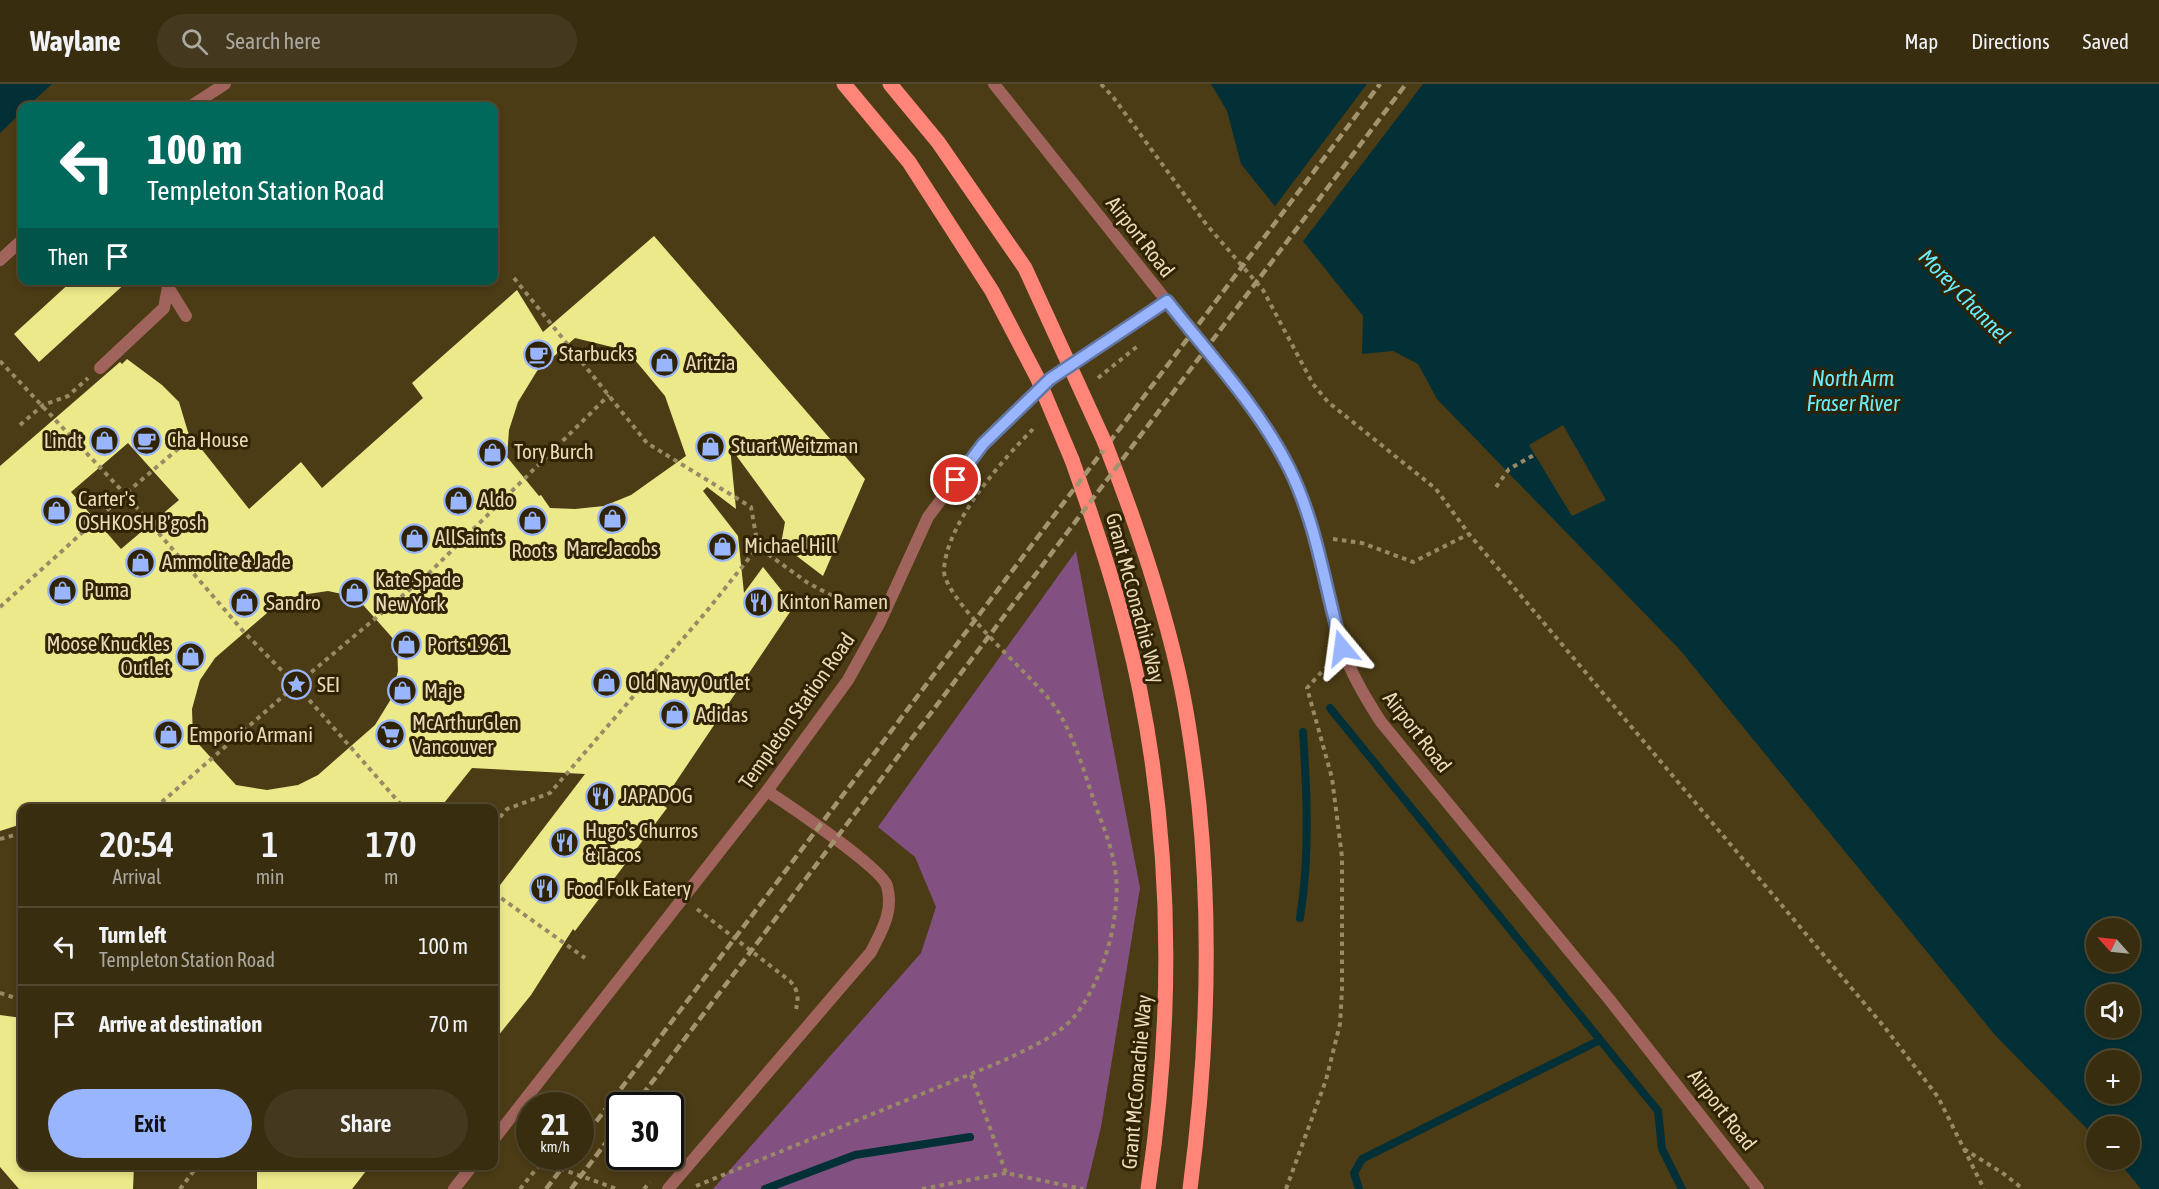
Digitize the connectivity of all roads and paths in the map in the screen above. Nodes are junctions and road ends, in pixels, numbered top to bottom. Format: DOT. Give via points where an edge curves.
graph roads {
  1 [pos="225,84"];
  2 [pos="844,84"];
  3 [pos="890,84"];
  4 [pos="994,84"];
  5 [pos="1101,84"];
  6 [pos="197,102"];
  7 [pos="18,244"];
  8 [pos="0,260"];
  9 [pos="514,278"];
  10 [pos="166,285"];
  11 [pos="167,285"];
  12 [pos="1167,301"];
  13 [pos="186,316"];
  14 [pos="1143,338"];
  15 [pos="0,361"];
  16 [pos="100,368"];
  17 [pos="1090,384"];
  18 [pos="609,395"];
  19 [pos="43,405"];
  20 [pos="1044,420"];
  21 [pos="20,425"];
  22 [pos="192,436"];
  23 [pos="1534,455"];
  24 [pos="1496,487"];
  25 [pos="125,494"];
  26 [pos="1469,534"];
  27 [pos="1314,536"];
  28 [pos="758,547"];
  29 [pos="851,606"];
  30 [pos="0,607"];
  31 [pos="1342,648"];
  32 [pos="296,685"];
  33 [pos="767,790"];
  34 [pos="159,804"];
  35 [pos="400,804"];
  36 [pos="498,819"];
  37 [pos="18,834"];
  38 [pos="0,840"];
  39 [pos="498,896"];
  40 [pos="696,909"];
  41 [pos="585,958"];
  42 [pos="0,993"];
  43 [pos="18,999"];
  44 [pos="792,1017"];
  45 [pos="971,1076"];
  46 [pos="498,1134"];
  47 [pos="1963,1149"];
  48 [pos="193,1170"];
  49 [pos="469,1170"];
  50 [pos="1006,1173"];
  51 [pos="652,1180"];
  52 [pos="700,1185"];
  53 [pos="180,1189"];
  54 [pos="454,1189"];
  55 [pos="520,1189"];
  56 [pos="617,1189"];
  57 [pos="644,1189"];
  58 [pos="668,1189"];
  59 [pos="922,1189"];
  60 [pos="1083,1189"];
  61 [pos="1148,1189"];
  62 [pos="1190,1189"];
  63 [pos="1286,1189"];
  64 [pos="1758,1189"];
  65 [pos="1984,1189"];
  66 [pos="2023,1189"];
  1 -- 6 [label="street"];
  2 -- 61 [label="main road, Grant McConachie Way, bridge" via="909,162 992,291 1038,379 1072,460 1127,635 1149,741 1161,835 1167,936 1160,1096"];
  3 -- 62 [label="main road, Grant McConachie Way, bridge" via="938,142 1024,268 1105,443 1136,525 1166,623 1179,673 1196,777 1205,877 1207,987 1202,1090"];
  4 -- 12 [label="street, Airport Road"];
  5 -- 26 [label="path" via="1206,224 1263,290 1313,384 1328,402 1436,489"];
  7 -- 8 [label="street"];
  9 -- 18 [label="path"];
  10 -- 16 [label="street" via="164,308"];
  11 -- 13 [label="street"];
  12 -- 27 [label="street, Airport Road" via="1270,437 1292,476"];
  12 -- 33 [label="street, Templeton Station Road" via="1050,379 983,444 928,517 880,622 848,680"];
  14 -- 17 [label="path" via="1137,348"];
  15 -- 19 [label="path"];
  16 -- 19 [label="path" via="68,396"];
  18 -- 28 [label="path" via="647,443 751,507"];
  18 -- 32 [label="path" via="427,575"];
  19 -- 21 [label="path"];
  19 -- 25 [label="path"];
  20 -- 45 [label="path" via="1001,463 970,507 952,538 944,572 974,619 1050,699 1075,744 1114,864 1116,904 1110,946 1074,1017 1046,1039"];
  22 -- 25 [label="path"];
  23 -- 24 [label="path" via="1509,469"];
  25 -- 30 [label="path"];
  25 -- 32 [label="path" via="243,631"];
  26 -- 27 [label="path" via="1413,562 1362,543"];
  26 -- 47 [label="path" via="1886,1029 1938,1097"];
  27 -- 31 [label="street, Airport Road"];
  28 -- 29 [label="path" via="808,584"];
  28 -- 36 [label="path" via="550,793 507,809"];
  31 -- 63 [label="path" via="1307,688 1332,777 1342,857 1340,1024 1326,1080"];
  31 -- 64 [label="street, Airport Road" via="1381,722 1609,999"];
  32 -- 34 [label="path"];
  32 -- 35 [label="path"];
  33 -- 46 [label="street, Templeton Station Road"];
  33 -- 58 [label="street" via="869,864 887,884 890,913 871,952"];
  37 -- 38 [label="path"];
  39 -- 41 [label="path"];
  40 -- 44 [label="path" via="795,986 799,997"];
  42 -- 43 [label="path"];
  45 -- 50 [label="path"];
  45 -- 52 [label="path"];
  47 -- 65 [label="path"];
  47 -- 66 [label="path"];
  48 -- 53 [label="path"];
  49 -- 54 [label="street"];
  50 -- 59 [label="path"];
  50 -- 60 [label="path"];
  51 -- 57 [label="path"];
  55 -- 56 [label="path" via="542,1162"];
}
